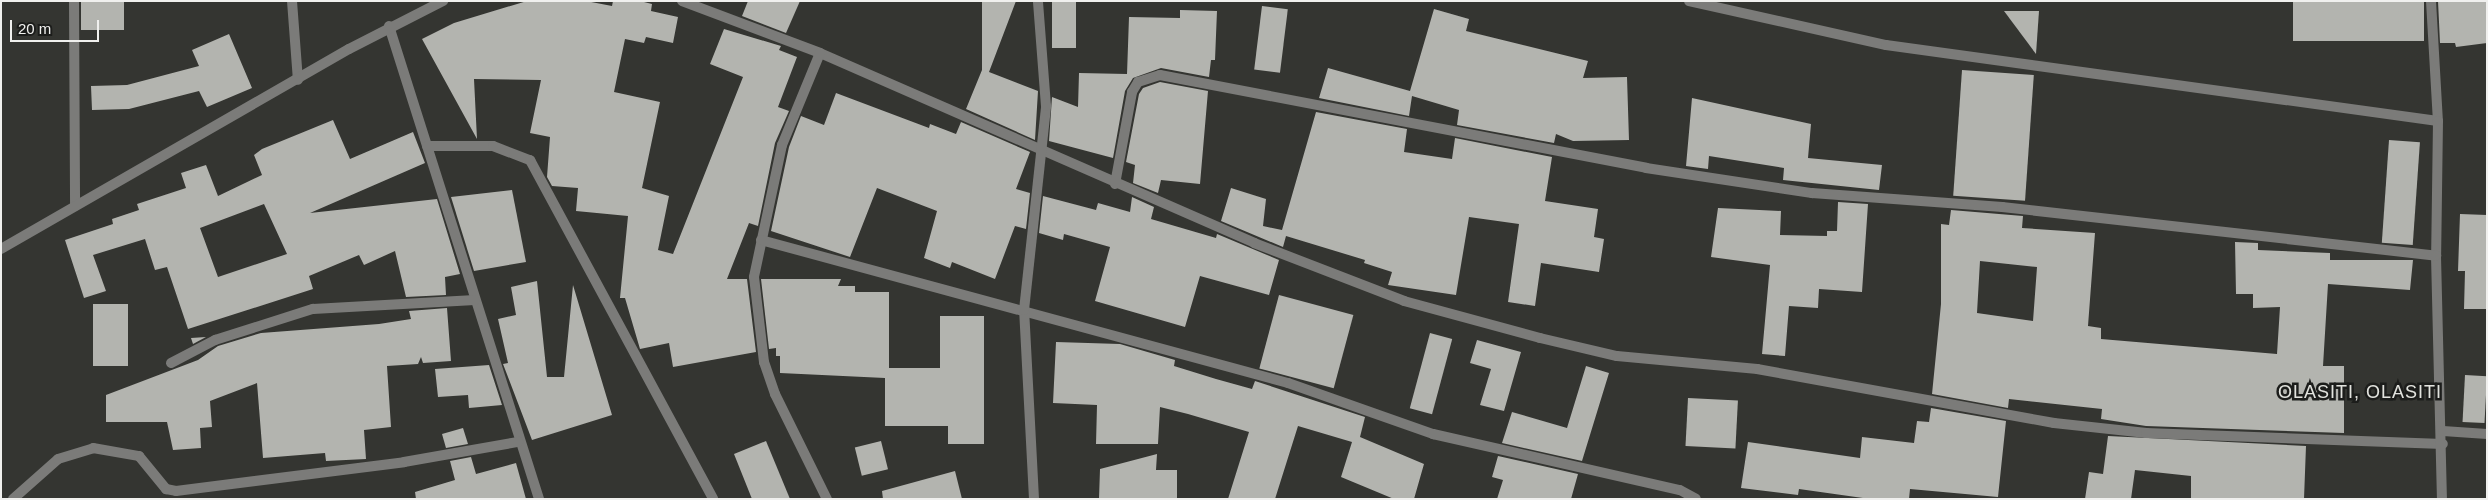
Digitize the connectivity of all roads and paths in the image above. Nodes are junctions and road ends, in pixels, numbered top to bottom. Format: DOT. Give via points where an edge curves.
graph roads {
  1 [pos="74,1"];
  2 [pos="292,1"];
  3 [pos="443,1"];
  4 [pos="682,1"];
  5 [pos="1038,1"];
  6 [pos="1689,1"];
  7 [pos="2431,1"];
  8 [pos="389,26"];
  9 [pos="820,53"];
  10 [pos="298,80"];
  11 [pos="2438,122"];
  12 [pos="427,146"];
  13 [pos="1041,151"];
  14 [pos="1115,184"];
  15 [pos="75,206"];
  16 [pos="761,240"];
  17 [pos="1,249"];
  18 [pos="2436,256"];
  19 [pos="475,300"];
  20 [pos="1024,310"];
  21 [pos="171,363"];
  22 [pos="2443,431"];
  23 [pos="2487,434"];
  24 [pos="518,442"];
  25 [pos="2443,444"];
  26 [pos="13,499"];
  27 [pos="539,499"];
  28 [pos="713,499"];
  29 [pos="827,499"];
  30 [pos="1034,499"];
  31 [pos="1696,499"];
  32 [pos="2442,499"];
  1 -- 15 [label="street"];
  2 -- 10 [label="street"];
  3 -- 8 [label="street"];
  4 -- 9 [label="street"];
  5 -- 13 [label="street" via="1046,83"];
  6 -- 11 [label="street" via="1886,44"];
  7 -- 11 [label="street"];
  8 -- 10 [label="street"];
  8 -- 12 [label="street"];
  9 -- 13 [label="street"];
  9 -- 16 [label="street" via="782,144"];
  10 -- 15 [label="street"];
  11 -- 18 [label="street"];
  12 -- 19 [label="street"];
  12 -- 28 [label="street" via="493,146 530,160"];
  13 -- 14 [label="street"];
  13 -- 20 [label="street"];
  14 -- 18 [label="street" via="1132,92 1138,82 1160,75 1646,168 1802,191 2100,217"];
  14 -- 25 [label="street" via="1404,301 1617,356 1758,370 2054,423 2146,433"];
  15 -- 17 [label="street"];
  16 -- 20 [label="street"];
  16 -- 29 [label="street" via="754,277 764,362 774,394"];
  18 -- 22 [label="street"];
  19 -- 21 [label="street" via="313,309 215,340"];
  19 -- 24 [label="street"];
  20 -- 30 [label="street"];
  20 -- 31 [label="street" via="1288,383 1433,434 1680,490"];
  22 -- 23 [label="street"];
  22 -- 25 [label="street"];
  24 -- 26 [label="street" via="404,462 176,491 166,489 139,456 93,448 58,459"];
  24 -- 27 [label="street"];
  25 -- 32 [label="street"];
}
